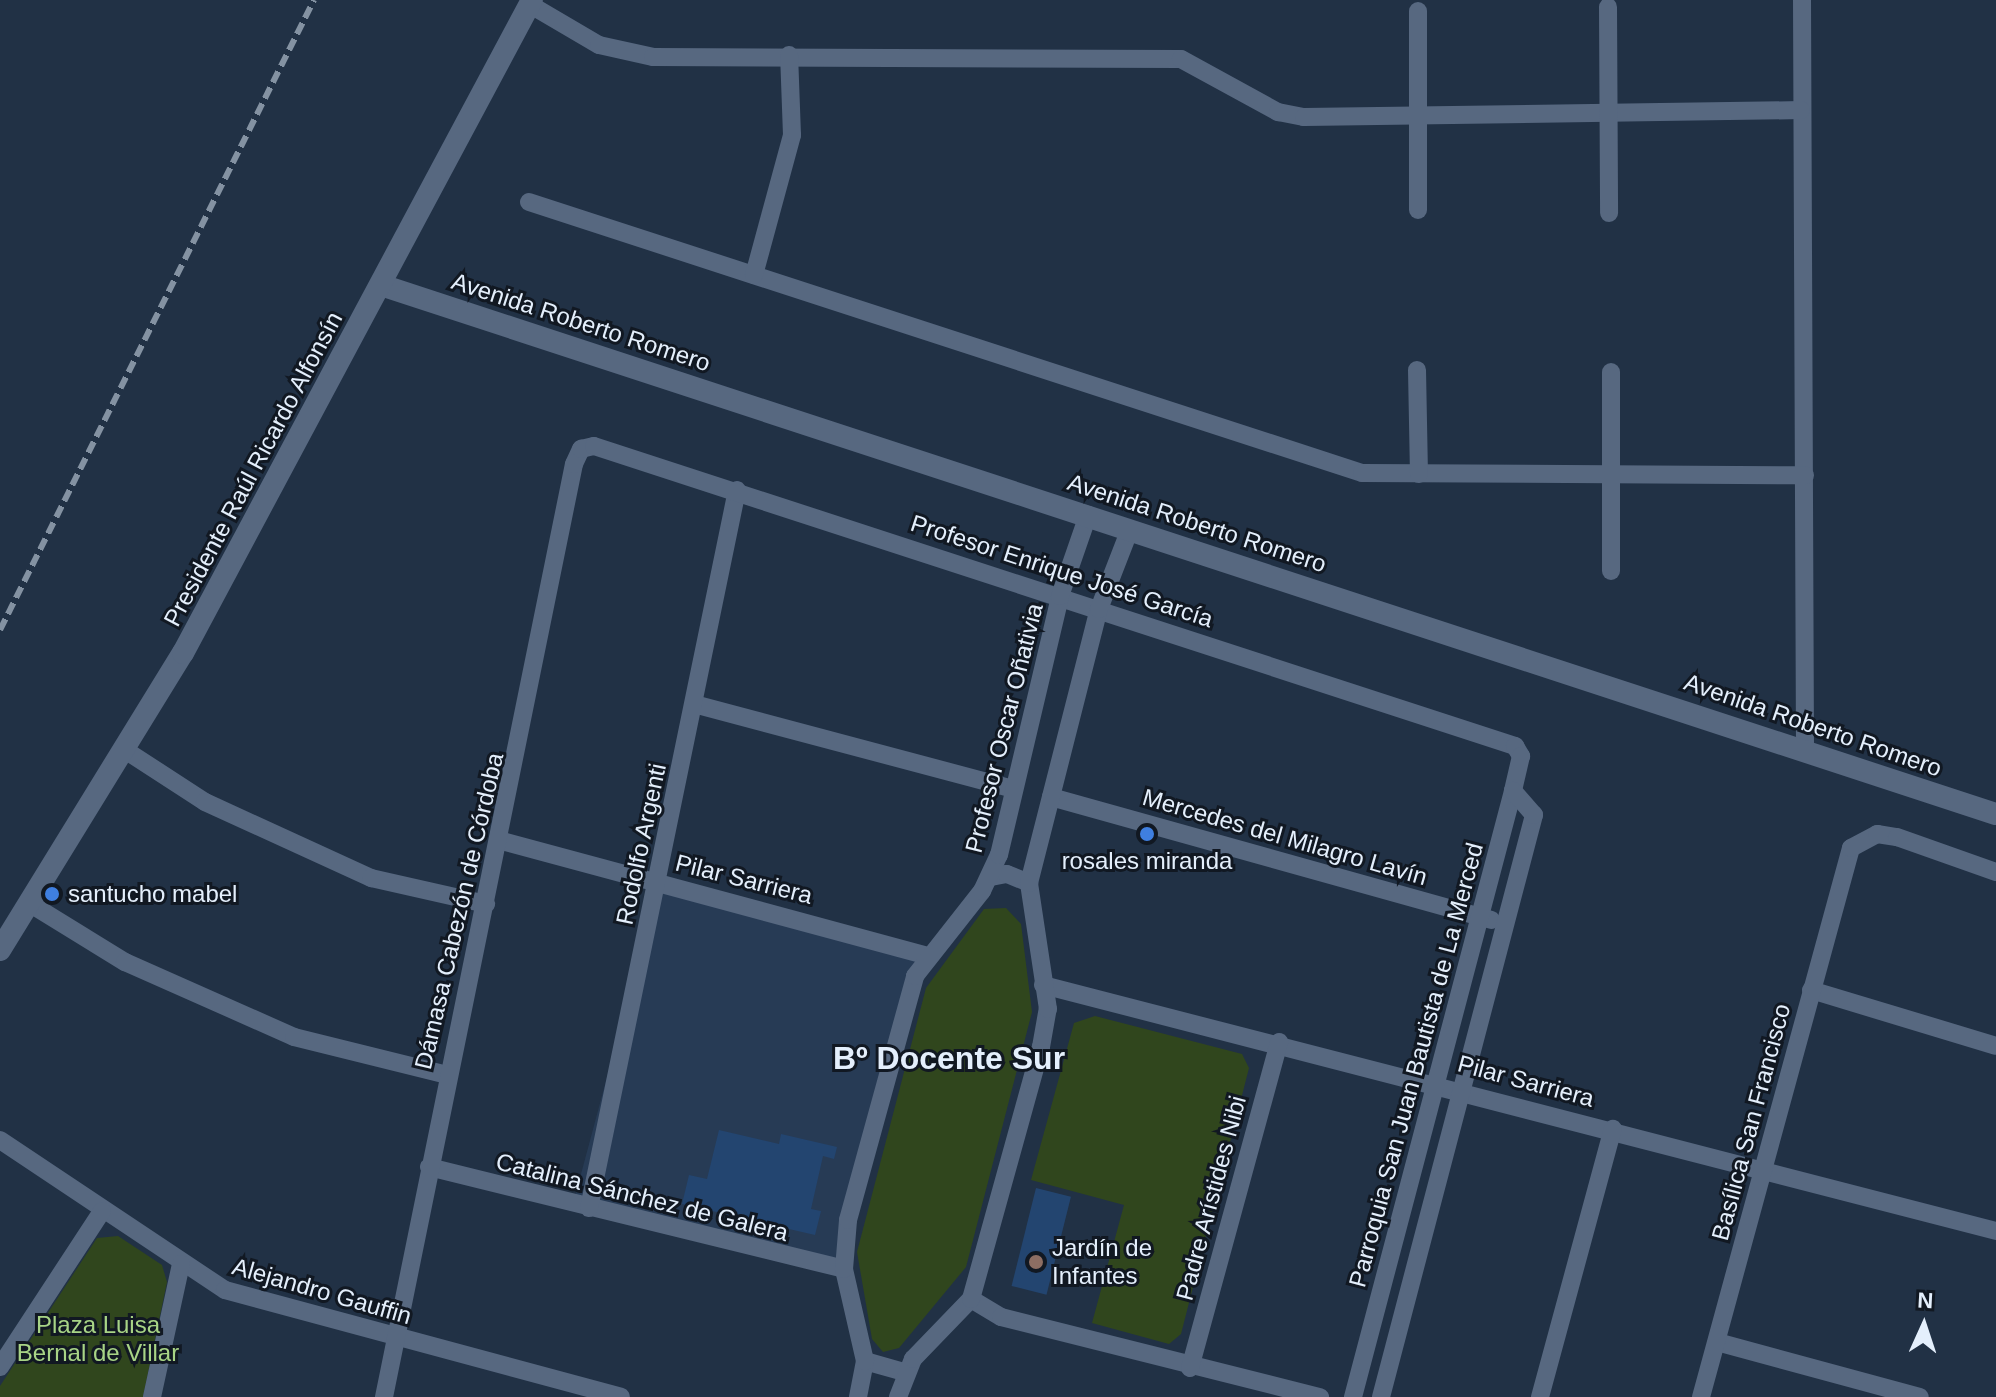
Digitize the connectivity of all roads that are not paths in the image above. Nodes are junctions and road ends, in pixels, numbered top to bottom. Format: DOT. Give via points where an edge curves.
graph roads {
  1 [pos="1802,0"];
  2 [pos="530,2"];
  3 [pos="1608,7"];
  4 [pos="1418,11"];
  5 [pos="789,55"];
  6 [pos="1801,110"];
  7 [pos="1609,113"];
  8 [pos="1418,115"];
  9 [pos="529,202"];
  10 [pos="1418,210"];
  11 [pos="1609,213"];
  12 [pos="754,275"];
  13 [pos="381,285"];
  14 [pos="1417,370"];
  15 [pos="1611,372"];
  16 [pos="594,446"];
  17 [pos="1419,474"];
  18 [pos="1611,475"];
  19 [pos="1805,475"];
  20 [pos="737,490"];
  21 [pos="1088,515"];
  22 [pos="1130,529"];
  23 [pos="1611,571"];
  24 [pos="1060,596"];
  25 [pos="1099,609"];
  26 [pos="694,704"];
  27 [pos="1515,746"];
  28 [pos="1805,748"];
  29 [pos="125,750"];
  30 [pos="1014,789"];
  31 [pos="1513,791"];
  32 [pos="1051,797"];
  33 [pos="1996,814"];
  34 [pos="502,841"];
  35 [pos="1996,872"];
  36 [pos="991,877"];
  37 [pos="658,881"];
  38 [pos="1029,883"];
  39 [pos="29,903"];
  40 [pos="486,904"];
  41 [pos="1479,916"];
  42 [pos="1506,924"];
  43 [pos="0,950"];
  44 [pos="925,955"];
  45 [pos="1043,985"];
  46 [pos="1811,990"];
  47 [pos="1279,1042"];
  48 [pos="1996,1046"];
  49 [pos="447,1075"];
  50 [pos="1437,1083"];
  51 [pos="1462,1089"];
  52 [pos="1613,1129"];
  53 [pos="0,1140"];
  54 [pos="429,1167"];
  55 [pos="1762,1169"];
  56 [pos="589,1208"];
  57 [pos="102,1211"];
  58 [pos="1996,1231"];
  59 [pos="181,1264"];
  60 [pos="844,1269"];
  61 [pos="971,1299"];
  62 [pos="396,1338"];
  63 [pos="1717,1342"];
  64 [pos="865,1361"];
  65 [pos="0,1367"];
  66 [pos="1190,1368"];
  67 [pos="904,1372"];
  68 [pos="152,1397"];
  69 [pos="384,1397"];
  70 [pos="621,1397"];
  71 [pos="858,1397"];
  72 [pos="898,1397"];
  73 [pos="1320,1397"];
  74 [pos="1353,1397"];
  75 [pos="1381,1397"];
  76 [pos="1540,1397"];
  77 [pos="1701,1397"];
  78 [pos="1920,1397"];
  1 -- 6 [label="street"];
  2 -- 5 [label="street" via="625,54"];
  2 -- 13 [label="main road, Presidente Raúl Ricardo Alfonsín"];
  3 -- 7 [label="street"];
  4 -- 8 [label="street"];
  5 -- 8 [label="street" via="1181,59 1278,112"];
  5 -- 12 [label="street" via="792,135"];
  6 -- 7 [label="street"];
  6 -- 19 [label="street"];
  7 -- 8 [label="street"];
  7 -- 11 [label="street"];
  8 -- 10 [label="street"];
  9 -- 12 [label="street"];
  12 -- 17 [label="street" via="1326,464"];
  13 -- 21 [label="main road, Avenida Roberto Romero"];
  13 -- 29 [label="main road, Presidente Raúl Ricardo Alfonsín"];
  14 -- 17 [label="street"];
  15 -- 18 [label="street"];
  16 -- 20 [label="street, Profesor Enrique José García"];
  16 -- 34 [label="street, Dámasa Cabezón de Córdoba" via="581,449 574,464"];
  17 -- 18 [label="street"];
  18 -- 19 [label="street"];
  18 -- 23 [label="street"];
  19 -- 28 [label="street"];
  20 -- 24 [label="street, Profesor Enrique José García"];
  20 -- 26 [label="street, Rodolfo Argenti"];
  21 -- 22 [label="main road, Avenida Roberto Romero"];
  21 -- 24 [label="street, Profesor Oscar Oñativia"];
  22 -- 25 [label="street"];
  22 -- 28 [label="main road, Avenida Roberto Romero"];
  24 -- 25 [label="street, Profesor Enrique José García"];
  24 -- 30 [label="street, Profesor Oscar Oñativia"];
  25 -- 27 [label="street, Profesor Enrique José García"];
  25 -- 32 [label="street"];
  26 -- 30 [label="street"];
  26 -- 37 [label="street, Rodolfo Argenti"];
  27 -- 31 [label="street, Parroquia San Juan Bautista de La Merced" via="1521,756"];
  28 -- 33 [label="main road, Avenida Roberto Romero"];
  29 -- 39 [label="main road, Presidente Raúl Ricardo Alfonsín"];
  29 -- 40 [label="street" via="205,802 371,878"];
  30 -- 36 [label="street, Profesor Oscar Oñativia"];
  31 -- 41 [label="street, Parroquia San Juan Bautista de La Merced"];
  31 -- 42 [label="street" via="1534,815"];
  32 -- 38 [label="street"];
  32 -- 41 [label="street, Mercedes del Milagro Lavín"];
  34 -- 37 [label="street, Pilar Sarriera"];
  34 -- 40 [label="street, Dámasa Cabezón de Córdoba"];
  35 -- 46 [label="street, Basílica San Francisco" via="1877,834 1845,860"];
  36 -- 38 [label="street" via="1007,874"];
  36 -- 44 [label="street, Profesor Oscar Oñativia"];
  37 -- 44 [label="street, Pilar Sarriera"];
  37 -- 56 [label="street, Rodolfo Argenti"];
  38 -- 45 [label="street"];
  39 -- 43 [label="main road, Presidente Raúl Ricardo Alfonsín"];
  39 -- 49 [label="street" via="125,962 294,1037"];
  40 -- 49 [label="street, Dámasa Cabezón de Córdoba"];
  41 -- 42 [label="street, Mercedes del Milagro Lavín"];
  41 -- 50 [label="street, Parroquia San Juan Bautista de La Merced"];
  42 -- 51 [label="street"];
  44 -- 60 [label="street, Profesor Oscar Oñativia" via="848,1220"];
  45 -- 47 [label="street, Pilar Sarriera"];
  45 -- 61 [label="street" via="1041,1047"];
  46 -- 48 [label="street"];
  46 -- 55 [label="street, Basílica San Francisco"];
  47 -- 50 [label="street, Pilar Sarriera"];
  47 -- 66 [label="street, Padre Arístides Nibi"];
  49 -- 54 [label="street, Dámasa Cabezón de Córdoba"];
  50 -- 51 [label="street, Pilar Sarriera"];
  50 -- 74 [label="street, Parroquia San Juan Bautista de La Merced"];
  51 -- 52 [label="street, Pilar Sarriera"];
  51 -- 75 [label="street"];
  52 -- 55 [label="street, Pilar Sarriera"];
  52 -- 76 [label="street"];
  53 -- 57 [label="street, Alejandro Gauffin"];
  54 -- 56 [label="street, Catalina Sánchez de Galera"];
  54 -- 62 [label="street, Dámasa Cabezón de Córdoba"];
  55 -- 58 [label="street, Pilar Sarriera"];
  55 -- 63 [label="street, Basílica San Francisco"];
  56 -- 60 [label="street, Catalina Sánchez de Galera"];
  57 -- 59 [label="street, Alejandro Gauffin"];
  57 -- 65 [label="street"];
  59 -- 62 [label="street, Alejandro Gauffin" via="258,1303"];
  59 -- 68 [label="street"];
  60 -- 64 [label="street, Profesor Oscar Oñativia"];
  61 -- 66 [label="street" via="1001,1317"];
  61 -- 67 [label="street"];
  62 -- 69 [label="street, Dámasa Cabezón de Córdoba"];
  62 -- 70 [label="street, Alejandro Gauffin"];
  63 -- 77 [label="street, Basílica San Francisco"];
  63 -- 78 [label="street"];
  64 -- 67 [label="street"];
  64 -- 71 [label="street, Profesor Oscar Oñativia"];
  66 -- 73 [label="street"];
  67 -- 72 [label="street"];
}
